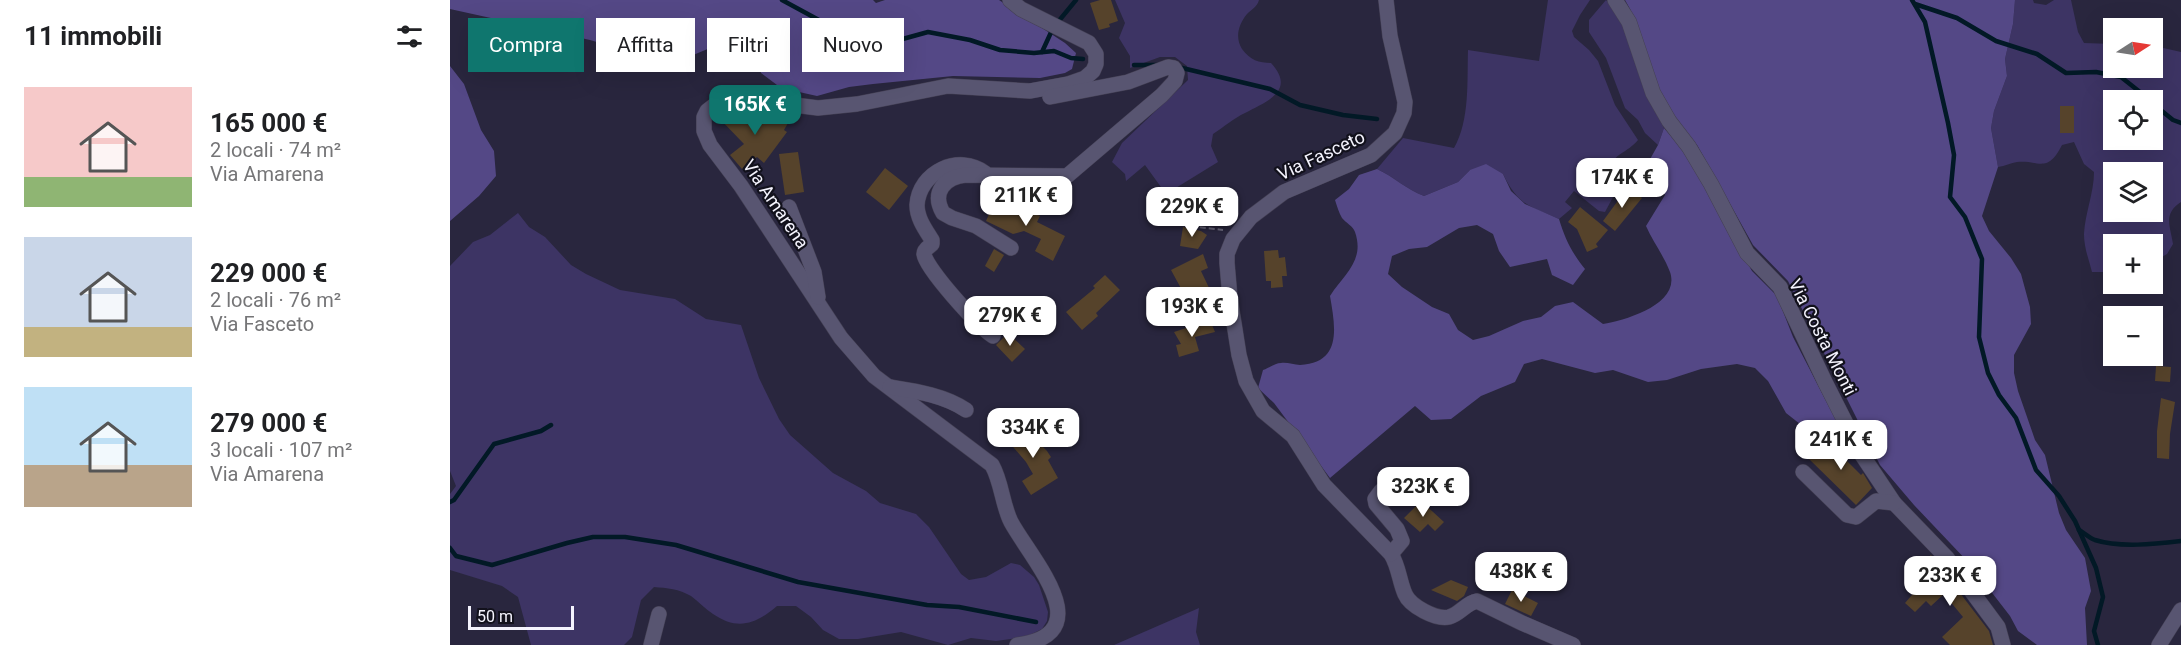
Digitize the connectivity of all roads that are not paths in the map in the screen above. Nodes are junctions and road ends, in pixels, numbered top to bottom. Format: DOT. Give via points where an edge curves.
graph roads {
  1 [pos="1010,0"];
  2 [pos="1386,0"];
  3 [pos="1615,0"];
  4 [pos="1000,89"];
  5 [pos="987,175"];
  6 [pos="789,207"];
  7 [pos="1011,248"];
  8 [pos="818,303"];
  9 [pos="993,336"];
  10 [pos="886,386"];
  11 [pos="966,410"];
  12 [pos="1803,472"];
  13 [pos="1381,491"];
  14 [pos="1894,503"];
  15 [pos="1391,554"];
  16 [pos="2181,610"];
  17 [pos="659,614"];
  18 [pos="651,645"];
  19 [pos="1017,645"];
  20 [pos="1573,645"];
  21 [pos="2003,645"];
  22 [pos="2159,645"];
  1 -- 4 [label="street, Via Amarena" via="1084,39 1094,50 1096,64 1090,75 1068,84 1030,91"];
  2 -- 15 [label="street, Via Fasceto" via="1405,102 1395,133 1371,155 1284,192 1240,228 1227,254 1230,298 1246,381 1263,411 1293,436 1324,485"];
  3 -- 14 [label="street, Via Costa Monti" via="1629,22 1653,93 1711,184 1747,253 1780,287 1862,455"];
  4 -- 5 [label="street" via="1003,95 1021,99 1056,97 1128,81 1168,67 1177,73 1166,90 1130,124 1066,176"];
  4 -- 8 [label="street, Via Amarena" via="948,86 818,108 729,100 707,111 703,124 707,139"];
  5 -- 7 [label="street" via="950,179 943,184 939,206 947,216 976,226"];
  5 -- 9 [label="street" via="968,164 943,168 922,188 917,204 919,217 932,240 924,254 928,263 952,296"];
  6 -- 8 [label="street" via="814,273"];
  8 -- 10 [label="street, Via Amarena" via="841,338"];
  10 -- 11 [label="street" via="955,402"];
  10 -- 19 [label="street, Via Amarena" via="992,465 997,474 1010,520 1042,570 1059,606 1056,622 1047,635"];
  12 -- 14 [label="street" via="1847,514 1856,517 1876,501"];
  13 -- 15 [label="street" via="1376,504 1402,541"];
  14 -- 21 [label="street, Via Costa Monti" via="1947,558 1998,627"];
  15 -- 20 [label="street" via="1407,597 1431,615 1452,616 1478,601"];
  16 -- 22 [label="street"];
  17 -- 18 [label="street"];
}
